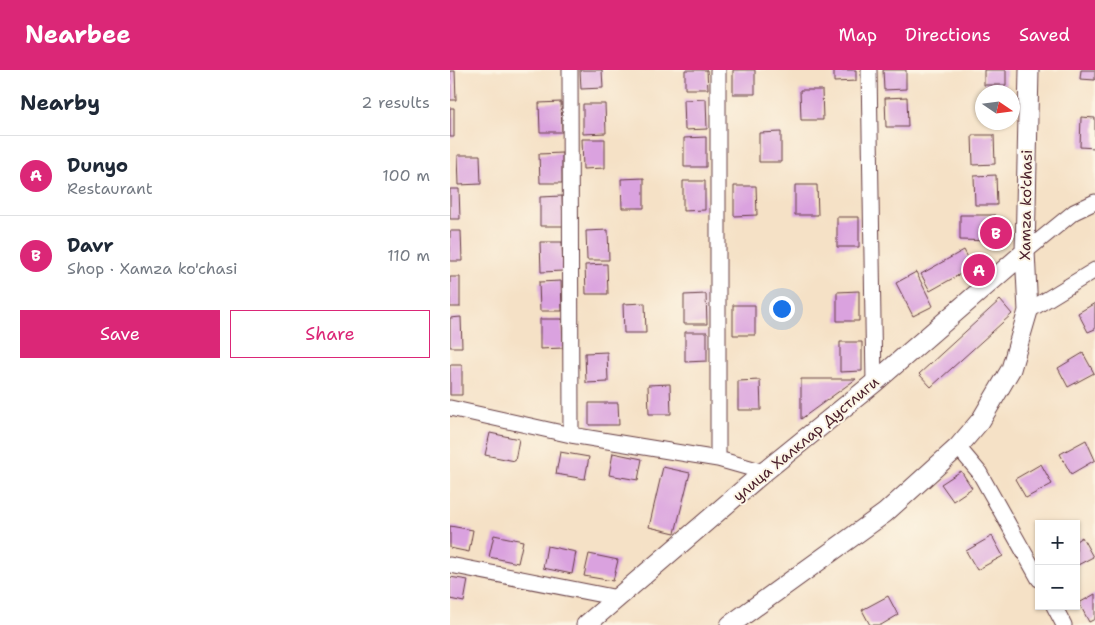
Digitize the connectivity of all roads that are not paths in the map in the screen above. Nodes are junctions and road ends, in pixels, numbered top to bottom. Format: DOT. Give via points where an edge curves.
graph roads {
  1 [pos="570,70"];
  2 [pos="718,70"];
  3 [pos="869,70"];
  4 [pos="1029,70"];
  5 [pos="1095,202"];
  6 [pos="1025,252"];
  7 [pos="1095,270"];
  8 [pos="1028,311"];
  9 [pos="874,383"];
  10 [pos="450,408"];
  11 [pos="571,435"];
  12 [pos="958,447"];
  13 [pos="718,459"];
  14 [pos="764,472"];
  15 [pos="450,565"];
  16 [pos="1035,572"];
  17 [pos="618,598"];
  18 [pos="1056,610"];
  19 [pos="586,625"];
  20 [pos="730,625"];
  21 [pos="1064,625"];
  1 -- 11 [label="street"];
  2 -- 13 [label="street"];
  3 -- 9 [label="street"];
  4 -- 6 [label="street, Xamza ko'chasi"];
  5 -- 6 [label="street" via="1074,212"];
  6 -- 8 [label="street, Xamza ko'chasi"];
  6 -- 9 [label="street, улица Халклар Дустлиги"];
  7 -- 8 [label="street"];
  8 -- 12 [label="street, Xamza ko'chasi" via="1011,369 981,420"];
  9 -- 14 [label="street, улица Халклар Дустлиги"];
  10 -- 11 [label="street"];
  11 -- 13 [label="street"];
  12 -- 16 [label="street" via="979,472"];
  12 -- 20 [label="street, Xamza ko'chasi" via="885,513"];
  13 -- 14 [label="street"];
  14 -- 17 [label="street, улица Халклар Дустлиги"];
  15 -- 17 [label="street"];
  17 -- 19 [label="street, улица Халклар Дустлиги"];
  18 -- 21 [label="street"];
}
